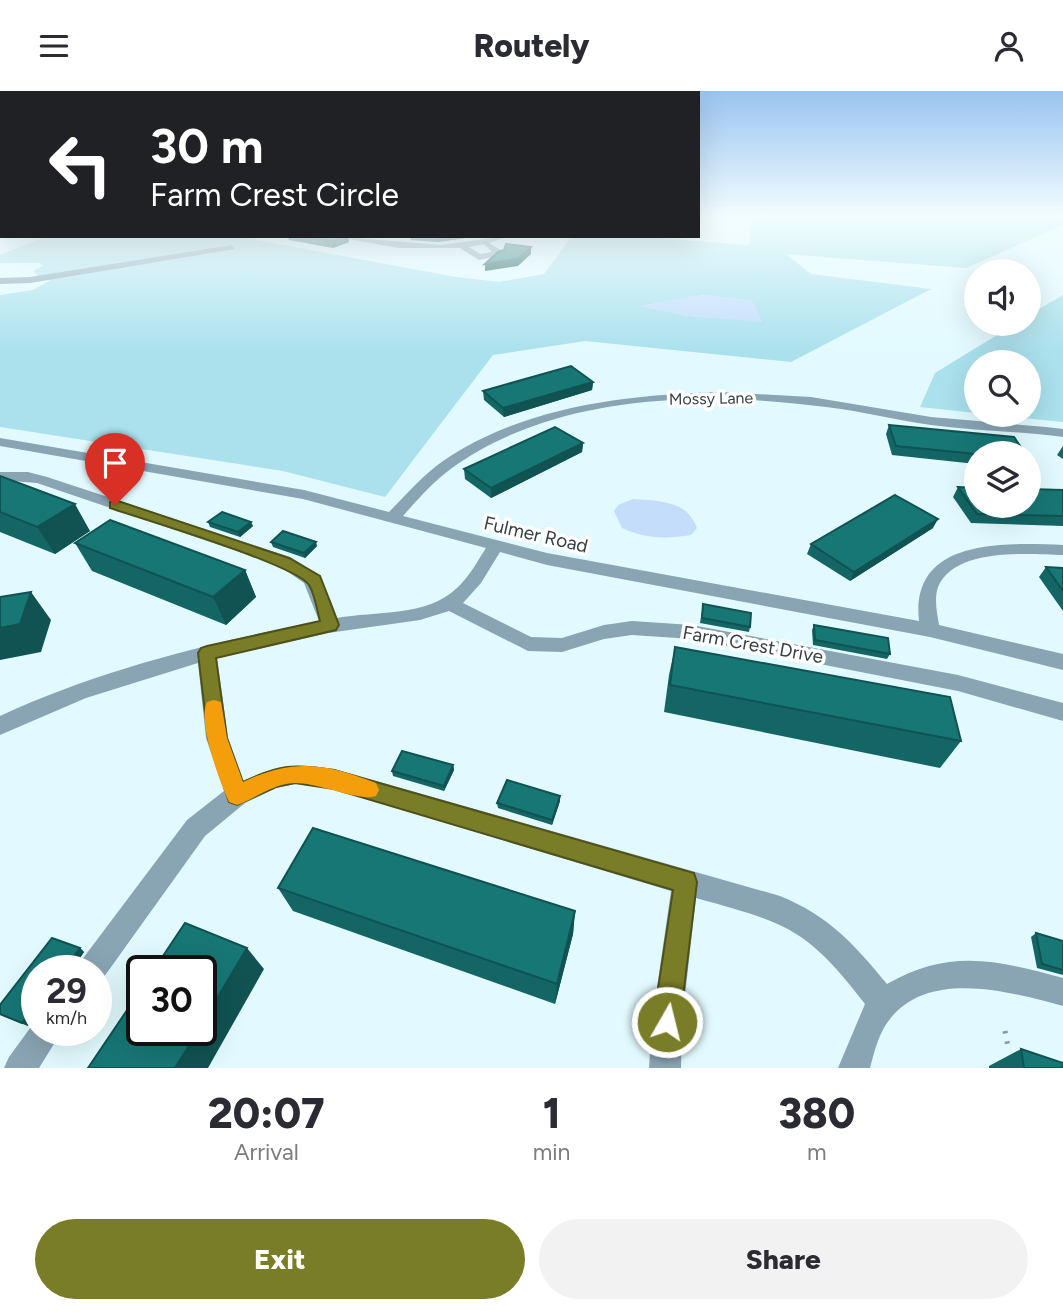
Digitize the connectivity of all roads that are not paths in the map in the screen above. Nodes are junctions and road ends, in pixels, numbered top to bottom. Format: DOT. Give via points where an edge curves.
graph roads {
  1 [pos="149,261"];
  2 [pos="0,281"];
  3 [pos="1063,433"];
  4 [pos="0,442"];
  5 [pos="0,476"];
  6 [pos="391,519"];
  7 [pos="495,547"];
  8 [pos="1063,551"];
  9 [pos="449,603"];
  10 [pos="330,625"];
  11 [pos="930,629"];
  12 [pos="207,653"];
  13 [pos="1063,662"];
  14 [pos="1063,712"];
  15 [pos="0,726"];
  16 [pos="237,795"];
  17 [pos="685,882"];
  18 [pos="103,955"];
  19 [pos="1063,992"];
  20 [pos="883,1003"];
  21 [pos="36,1046"];
  22 [pos="20,1068"];
  23 [pos="665,1068"];
  24 [pos="854,1068"];
  1 -- 2 [label="street"];
  3 -- 6 [label="street, Mossy Lane" via="767,397 636,401 547,419 491,441 449,464"];
  4 -- 6 [label="street, Fulmer Road" via="263,487"];
  5 -- 10 [label="street" via="28,476 284,561 314,580"];
  6 -- 7 [label="street, Fulmer Road"];
  7 -- 9 [label="street" via="466,590"];
  7 -- 11 [label="street, Fulmer Road" via="602,571"];
  8 -- 11 [label="street" via="984,551 944,570 931,583 926,606"];
  9 -- 10 [label="street" via="417,614"];
  9 -- 14 [label="street, Farm Crest Drive" via="528,644 562,645 632,628 680,631 958,683"];
  10 -- 12 [label="street"];
  11 -- 13 [label="street, Fulmer Road"];
  12 -- 15 [label="street" via="109,680"];
  12 -- 16 [label="street" via="218,738"];
  16 -- 17 [label="street" via="273,778 295,774 334,779"];
  16 -- 18 [label="street" via="196,828"];
  17 -- 20 [label="street" via="772,907 809,924 843,953"];
  17 -- 23 [label="street"];
  19 -- 20 [label="street" via="1005,976 946,973 916,983"];
  20 -- 24 [label="street" via="865,1034"];
  21 -- 22 [label="street"];
}
